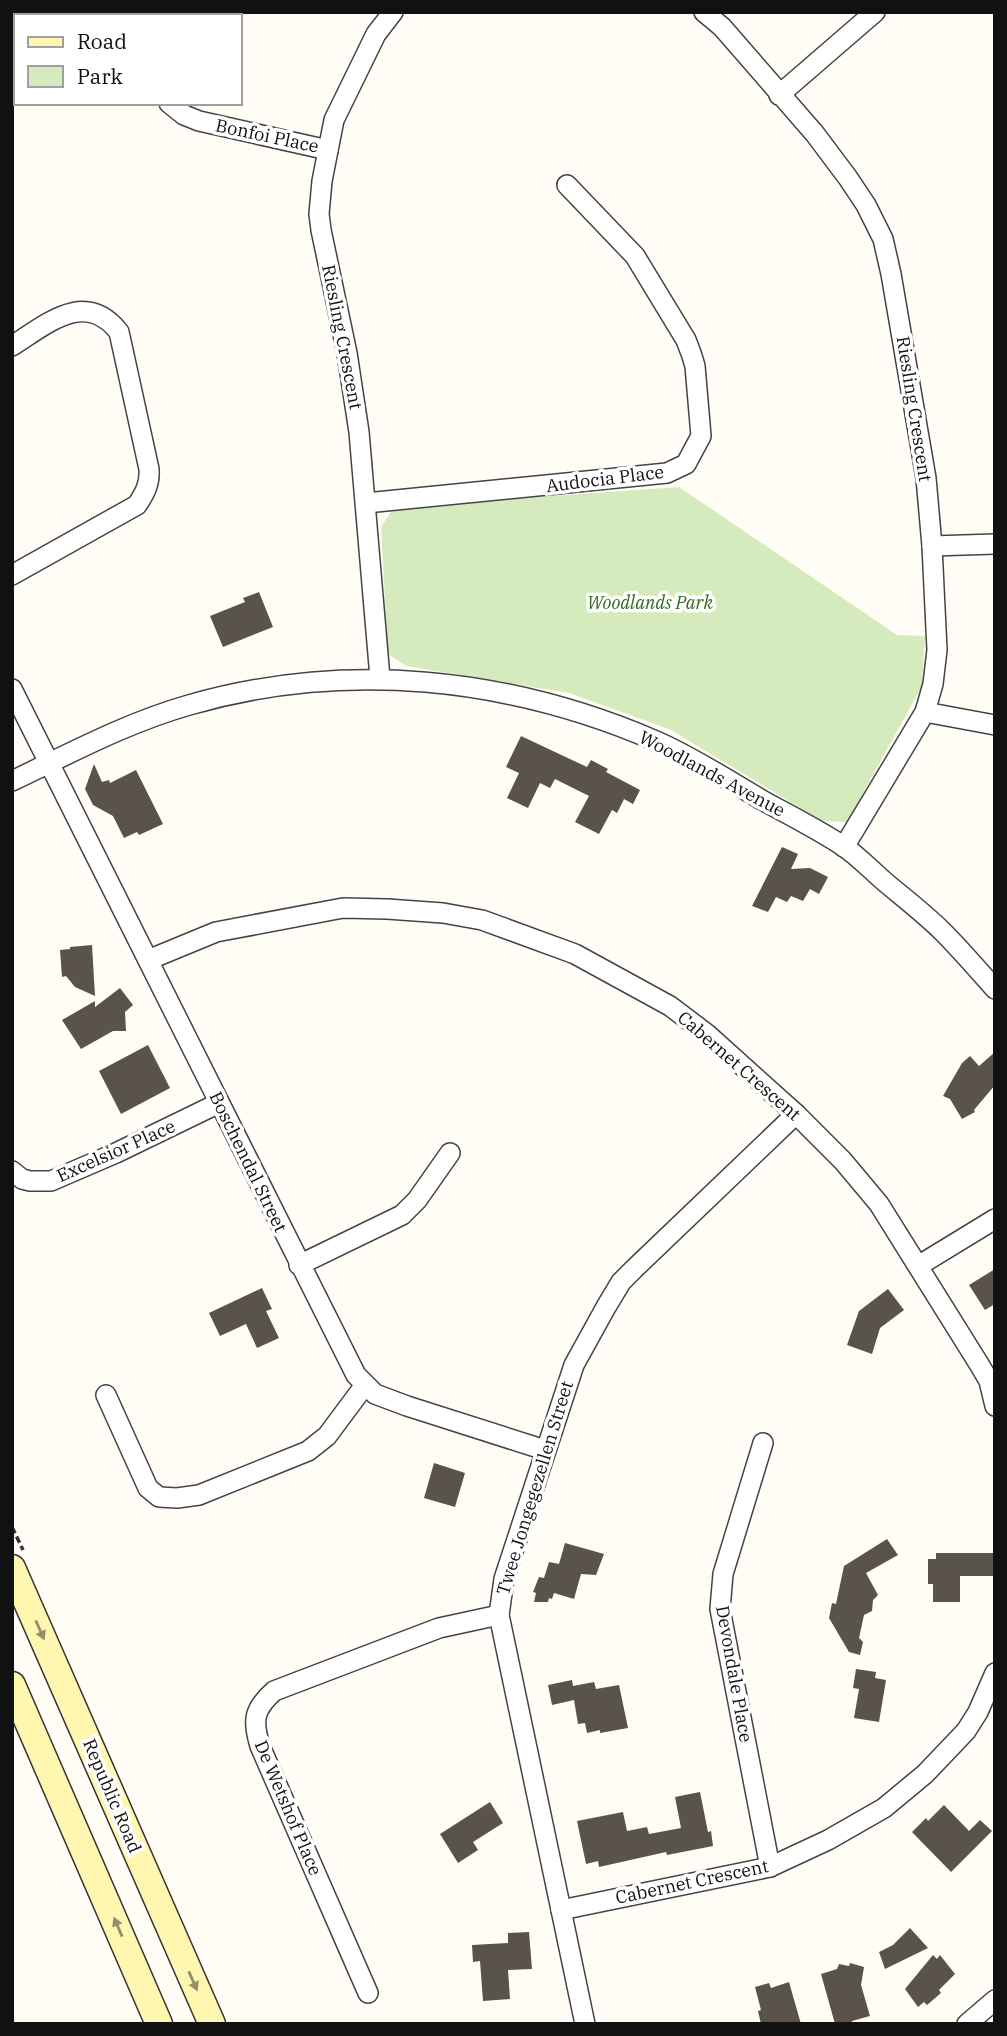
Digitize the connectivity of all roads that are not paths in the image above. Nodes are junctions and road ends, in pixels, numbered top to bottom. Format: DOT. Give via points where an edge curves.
graph roads {
  1 [pos="393,12"];
  2 [pos="704,12"];
  3 [pos="875,12"];
  4 [pos="779,95"];
  5 [pos="172,105"];
  6 [pos="328,150"];
  7 [pos="566,185"];
  8 [pos="12,346"];
  9 [pos="366,503"];
  10 [pos="995,544"];
  11 [pos="932,546"];
  12 [pos="12,575"];
  13 [pos="380,678"];
  14 [pos="12,689"];
  15 [pos="925,712"];
  16 [pos="995,725"];
  17 [pos="50,763"];
  18 [pos="12,781"];
  19 [pos="844,847"];
  20 [pos="148,960"];
  21 [pos="995,989"];
  22 [pos="219,1104"];
  23 [pos="796,1114"];
  24 [pos="450,1153"];
  25 [pos="12,1171"];
  26 [pos="995,1219"];
  27 [pos="299,1265"];
  28 [pos="918,1266"];
  29 [pos="365,1385"];
  30 [pos="106,1395"];
  31 [pos="995,1406"];
  32 [pos="763,1443"];
  33 [pos="545,1450"];
  34 [pos="12,1568"];
  35 [pos="499,1615"];
  36 [pos="995,1673"];
  37 [pos="12,1685"];
  38 [pos="770,1867"];
  39 [pos="561,1910"];
  40 [pos="368,1993"];
  41 [pos="995,2000"];
  42 [pos="159,2024"];
  43 [pos="212,2024"];
  44 [pos="585,2024"];
  45 [pos="967,2024"];
  1 -- 6 [label="street, Riesling Crescent" via="376,34 334,120"];
  2 -- 4 [label="street, Riesling Crescent"];
  3 -- 4 [label="street"];
  4 -- 11 [label="street, Riesling Crescent" via="848,177 883,239 926,478"];
  5 -- 6 [label="street, Bonfoi Place" via="199,121"];
  6 -- 9 [label="street, Riesling Crescent" via="320,222 347,353"];
  7 -- 9 [label="street, Audocia Place" via="635,256 686,340 695,366 701,436 692,455 686,464 667,473"];
  8 -- 12 [label="street" via="76,311 99,315 111,323 119,332 150,479 137,505"];
  9 -- 13 [label="street, Riesling Crescent"];
  10 -- 11 [label="street"];
  11 -- 15 [label="street, Riesling Crescent" via="937,650"];
  13 -- 17 [label="street, Woodlands Avenue" via="268,688 190,704 107,734"];
  13 -- 19 [label="street, Woodlands Avenue" via="481,689 583,712 658,742"];
  14 -- 17 [label="street, Boschendal Street"];
  15 -- 16 [label="street"];
  15 -- 19 [label="street, Riesling Crescent"];
  17 -- 18 [label="street, Woodlands Avenue"];
  17 -- 20 [label="street, Boschendal Street"];
  19 -- 21 [label="street, Woodlands Avenue" via="943,932"];
  20 -- 22 [label="street, Boschendal Street"];
  20 -- 23 [label="street, Cabernet Crescent" via="216,932 343,908 472,917 575,954 670,1006"];
  22 -- 25 [label="street, Excelsior Place" via="51,1181 22,1179"];
  22 -- 27 [label="street, Boschendal Street"];
  23 -- 28 [label="street, Cabernet Crescent" via="864,1185"];
  23 -- 33 [label="street, Twee Jongegezellen Street" via="621,1282 574,1365"];
  24 -- 27 [label="street" via="402,1215"];
  26 -- 28 [label="street"];
  27 -- 29 [label="street, Boschendal Street" via="355,1375"];
  28 -- 31 [label="street, Cabernet Crescent" via="989,1381"];
  29 -- 30 [label="street" via="327,1436 308,1451 177,1499 159,1497 148,1488"];
  29 -- 33 [label="street, Boschendal Street" via="375,1394 407,1406"];
  32 -- 38 [label="street, Devondale Place" via="723,1574 720,1609"];
  33 -- 35 [label="street, Twee Jongegezellen Street" via="504,1579"];
  34 -- 43 [label="main road, Republic Road, one-way"];
  35 -- 39 [label="street, Twee Jongegezellen Street"];
  35 -- 40 [label="street, De Wetshof Place" via="439,1628 274,1691 255,1717 260,1746"];
  36 -- 38 [label="street, Cabernet Crescent" via="965,1731 925,1774 884,1808"];
  42 -- 37 [label="main road, one-way"];
  38 -- 39 [label="street, Cabernet Crescent"];
  39 -- 44 [label="street, Twee Jongegezellen Street"];
  41 -- 45 [label="street"];
}
